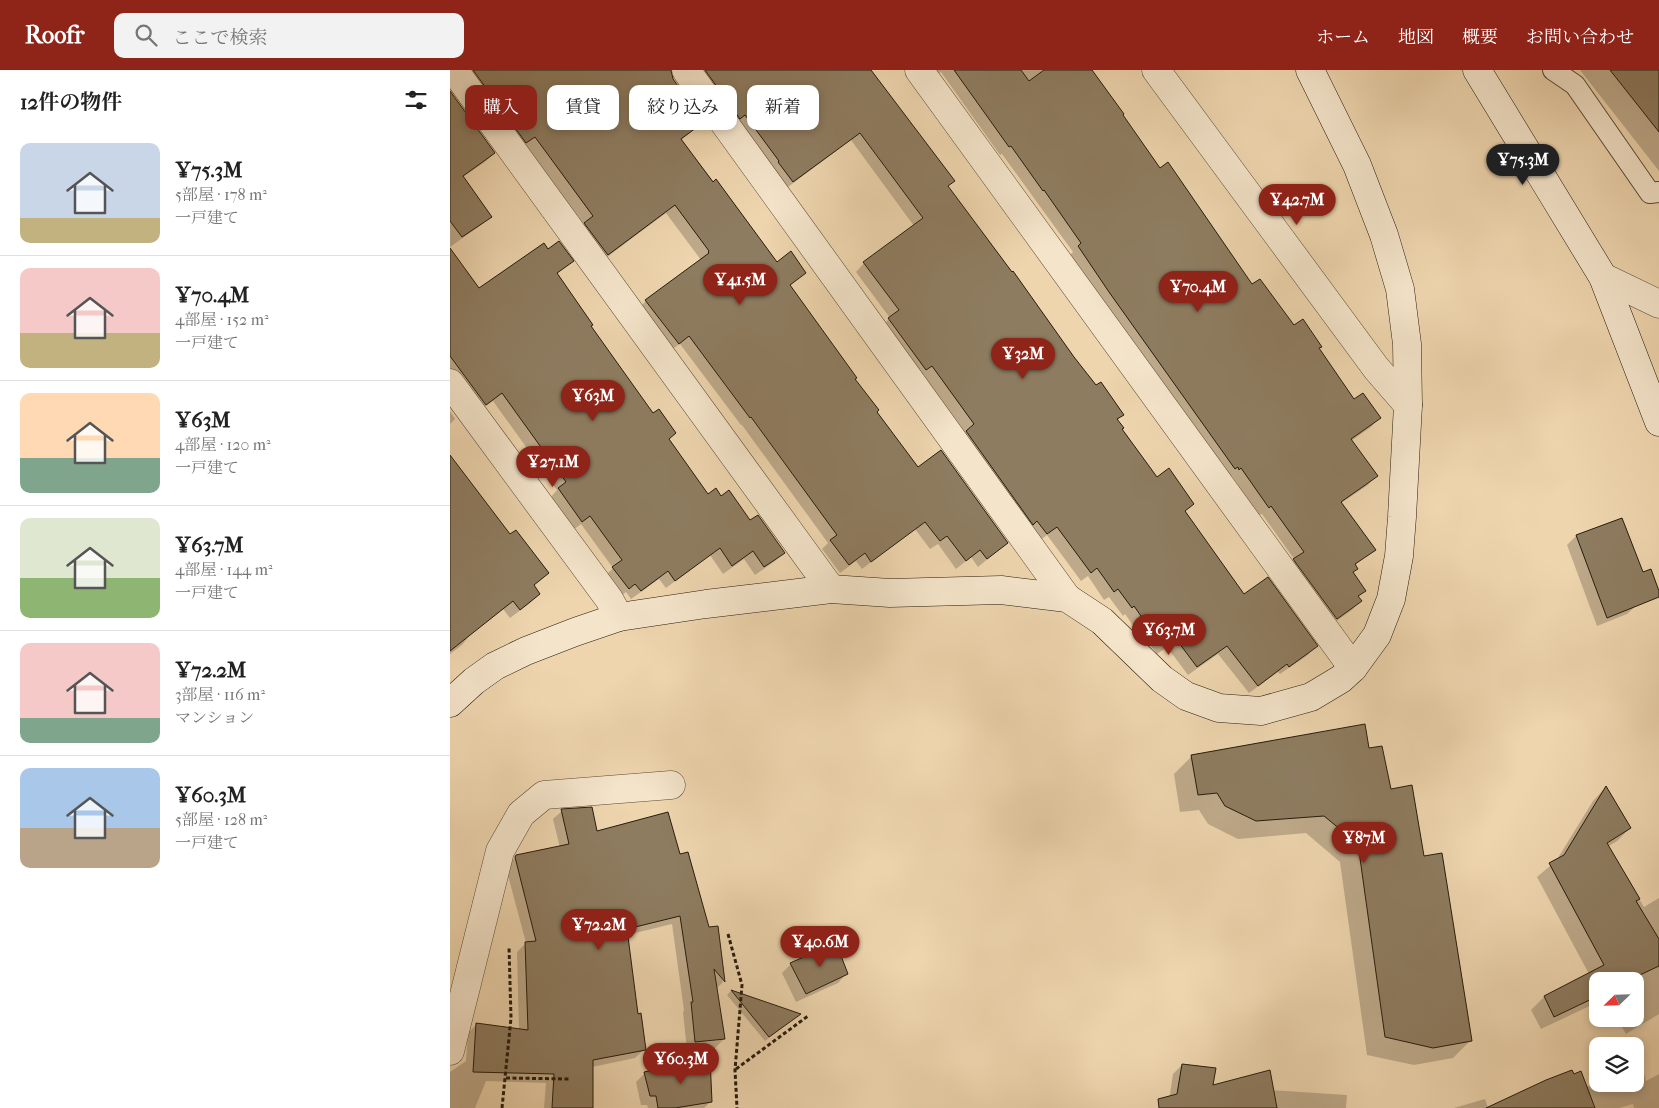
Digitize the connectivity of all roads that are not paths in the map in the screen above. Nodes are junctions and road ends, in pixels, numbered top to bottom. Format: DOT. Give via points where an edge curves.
graph roads {
  1 [pos="454,70"];
  2 [pos="686,70"];
  3 [pos="919,70"];
  4 [pos="1156,70"];
  5 [pos="1310,70"];
  6 [pos="1554,70"];
  7 [pos="1482,71"];
  8 [pos="1659,192"];
  9 [pos="1603,277"];
  10 [pos="1659,304"];
  11 [pos="450,383"];
  12 [pos="1653,391"];
  13 [pos="1408,405"];
  14 [pos="1659,422"];
  15 [pos="831,589"];
  16 [pos="1067,598"];
  17 [pos="619,617"];
  18 [pos="1353,668"];
  19 [pos="450,703"];
  20 [pos="671,785"];
  21 [pos="450,1051"];
  1 -- 15 [label="street"];
  2 -- 16 [label="street"];
  3 -- 18 [label="street"];
  4 -- 13 [label="street" via="1376,368"];
  5 -- 13 [label="street" via="1356,165 1384,235 1400,289 1407,344"];
  6 -- 8 [label="lane" via="1575,84 1650,193"];
  7 -- 9 [label="street"];
  9 -- 10 [label="street"];
  9 -- 12 [label="street"];
  11 -- 17 [label="street"];
  12 -- 14 [label="street"];
  13 -- 18 [label="street" via="1399,556 1391,599 1377,635"];
  15 -- 16 [label="street" via="890,593 1001,590"];
  15 -- 17 [label="street"];
  16 -- 18 [label="street" via="1102,621 1162,679 1186,696 1219,708 1261,711 1311,697"];
  17 -- 19 [label="street" via="495,666"];
  20 -- 21 [label="street" via="544,795 521,814 500,851"];
}
